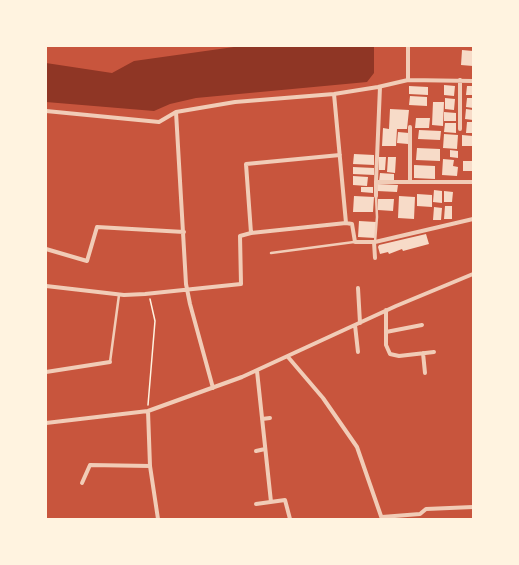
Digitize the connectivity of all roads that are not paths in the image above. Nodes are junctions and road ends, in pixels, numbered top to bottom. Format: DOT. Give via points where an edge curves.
graph roads {
  1 [pos="408,46"];
  2 [pos="408,80"];
  3 [pos="460,80"];
  4 [pos="473,81"];
  5 [pos="380,87"];
  6 [pos="334,94"];
  7 [pos="46,111"];
  8 [pos="176,112"];
  9 [pos="410,127"];
  10 [pos="460,129"];
  11 [pos="340,155"];
  12 [pos="376,182"];
  13 [pos="410,182"];
  14 [pos="473,182"];
  15 [pos="376,196"];
  16 [pos="473,219"];
  17 [pos="346,223"];
  18 [pos="184,232"];
  19 [pos="251,233"];
  20 [pos="355,242"];
  21 [pos="374,242"];
  22 [pos="46,249"];
  23 [pos="271,253"];
  24 [pos="375,258"];
  25 [pos="473,274"];
  26 [pos="46,286"];
  27 [pos="358,288"];
  28 [pos="187,290"];
  29 [pos="120,294"];
  30 [pos="386,310"];
  31 [pos="360,323"];
  32 [pos="355,325"];
  33 [pos="422,325"];
  34 [pos="386,332"];
  35 [pos="358,352"];
  36 [pos="434,352"];
  37 [pos="423,353"];
  38 [pos="288,357"];
  39 [pos="110,362"];
  40 [pos="257,371"];
  41 [pos="46,372"];
  42 [pos="425,373"];
  43 [pos="213,388"];
  44 [pos="148,411"];
  45 [pos="270,418"];
  46 [pos="262,419"];
  47 [pos="46,423"];
  48 [pos="265,449"];
  49 [pos="256,451"];
  50 [pos="150,466"];
  51 [pos="82,483"];
  52 [pos="271,502"];
  53 [pos="256,504"];
  54 [pos="473,507"];
  55 [pos="382,518"];
  56 [pos="158,519"];
  57 [pos="290,519"];
  1 -- 2 [label="street"];
  2 -- 3 [label="street"];
  2 -- 5 [label="street"];
  3 -- 4 [label="street"];
  3 -- 10 [label="street"];
  5 -- 6 [label="street"];
  5 -- 12 [label="street"];
  6 -- 8 [label="street" via="235,102"];
  6 -- 11 [label="street"];
  7 -- 8 [label="street" via="159,122"];
  8 -- 18 [label="street"];
  9 -- 13 [label="street"];
  11 -- 17 [label="street"];
  11 -- 19 [label="street" via="246,164"];
  12 -- 13 [label="street"];
  12 -- 15 [label="street"];
  13 -- 14 [label="street"];
  15 -- 21 [label="lane"];
  16 -- 21 [label="street"];
  17 -- 19 [label="street"];
  17 -- 20 [label="street" via="352,224"];
  18 -- 22 [label="street" via="97,228 87,261"];
  18 -- 28 [label="street"];
  19 -- 28 [label="street" via="240,236 241,284"];
  20 -- 21 [label="street"];
  20 -- 23 [label="lane"];
  21 -- 24 [label="street"];
  25 -- 30 [label="street"];
  26 -- 29 [label="street"];
  27 -- 31 [label="street"];
  28 -- 29 [label="street"];
  28 -- 43 [label="street"];
  29 -- 39 [label="lane"];
  30 -- 31 [label="street"];
  30 -- 34 [label="street"];
  31 -- 32 [label="street"];
  32 -- 35 [label="street"];
  32 -- 38 [label="street"];
  33 -- 34 [label="street"];
  34 -- 37 [label="street" via="386,345 390,354 399,356"];
  36 -- 37 [label="street"];
  37 -- 42 [label="street"];
  38 -- 40 [label="street"];
  38 -- 55 [label="street" via="323,398 357,447"];
  39 -- 41 [label="street"];
  40 -- 43 [label="street"];
  40 -- 46 [label="street"];
  43 -- 44 [label="street"];
  44 -- 47 [label="street"];
  44 -- 50 [label="street"];
  45 -- 46 [label="street"];
  46 -- 48 [label="street"];
  48 -- 49 [label="street"];
  48 -- 52 [label="street"];
  50 -- 51 [label="street" via="90,465"];
  50 -- 56 [label="street"];
  52 -- 53 [label="street"];
  52 -- 57 [label="street" via="285,500"];
  54 -- 55 [label="street" via="426,509 420,514"];
}
